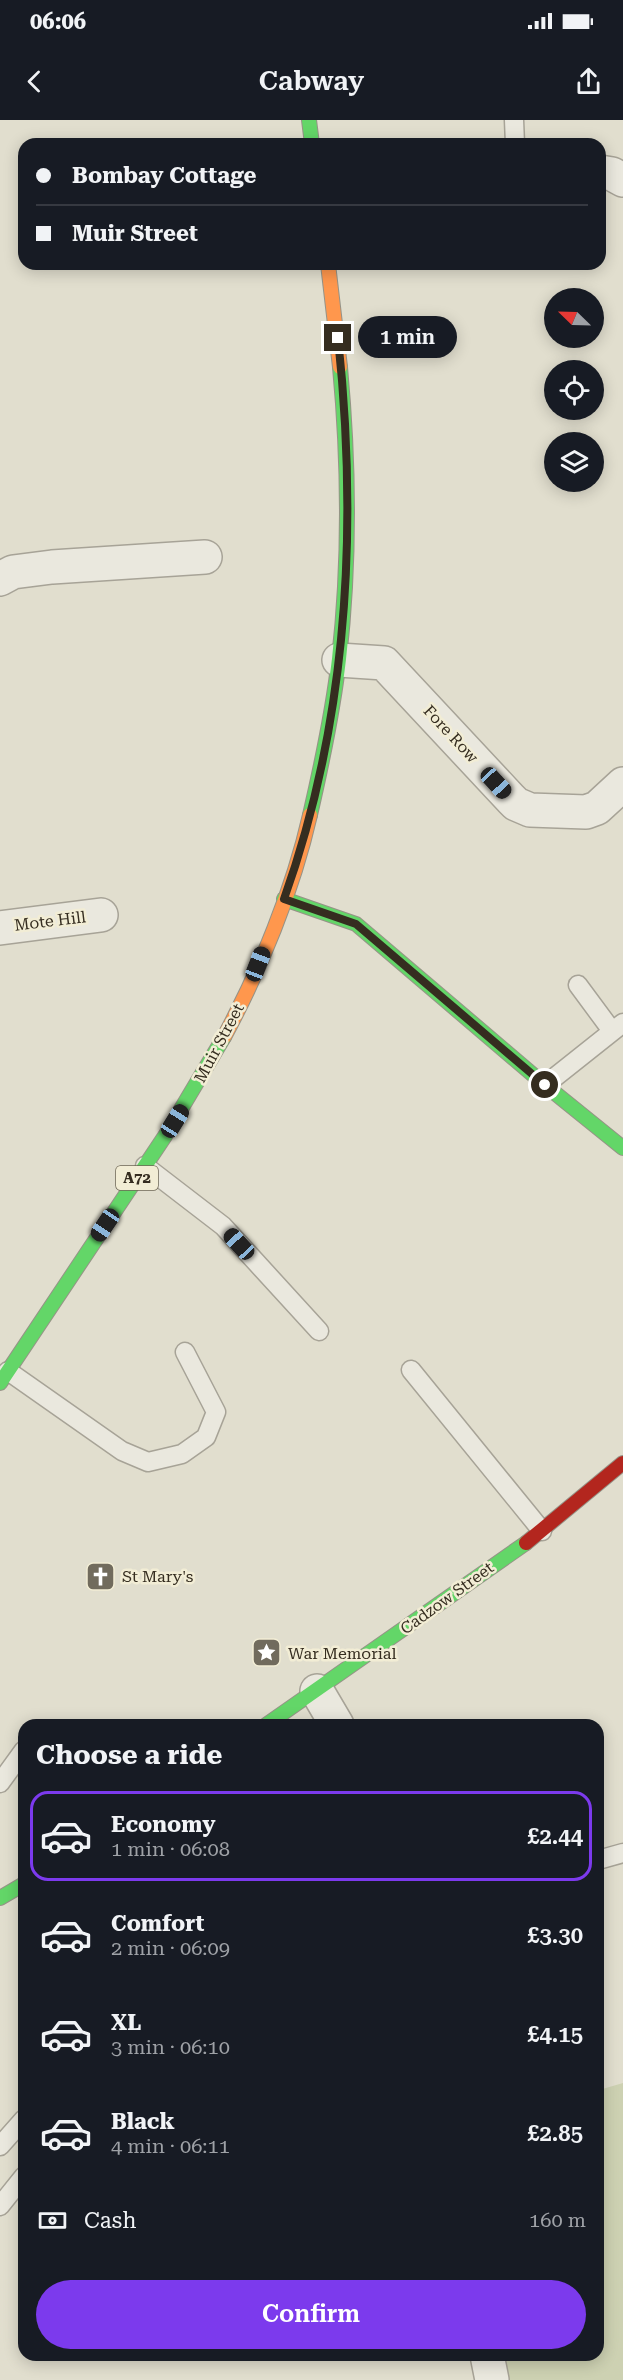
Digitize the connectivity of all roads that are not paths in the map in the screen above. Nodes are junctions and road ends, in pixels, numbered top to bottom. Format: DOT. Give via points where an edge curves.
graph roads {
  1 [pos="309,120"];
  2 [pos="514,120"];
  3 [pos="311,138"];
  4 [pos="515,138"];
  5 [pos="606,173"];
  6 [pos="623,180"];
  7 [pos="328,270"];
  8 [pos="205,556"];
  9 [pos="0,579"];
  10 [pos="339,660"];
  11 [pos="623,784"];
  12 [pos="284,899"];
  13 [pos="101,915"];
  14 [pos="0,928"];
  15 [pos="578,985"];
  16 [pos="618,1027"];
  17 [pos="545,1085"];
  18 [pos="623,1148"];
  19 [pos="145,1166"];
  20 [pos="319,1331"];
  21 [pos="185,1352"];
  22 [pos="411,1370"];
  23 [pos="4,1377"];
  24 [pos="623,1463"];
  25 [pos="542,1531"];
  26 [pos="317,1691"];
  27 [pos="275,1719"];
  28 [pos="333,1719"];
  29 [pos="18,1758"];
  30 [pos="0,1783"];
  31 [pos="623,1853"];
  32 [pos="604,1858"];
  33 [pos="18,1888"];
  34 [pos="0,1898"];
  35 [pos="18,2126"];
  36 [pos="0,2146"];
  37 [pos="18,2183"];
  38 [pos="0,2206"];
  39 [pos="488,2361"];
  40 [pos="492,2380"];
  1 -- 3 [label="main road"];
  2 -- 4 [label="lane"];
  5 -- 6 [label="street"];
  7 -- 10 [label="main road, Muir Street / A72" via="339,347 345,445 345,576"];
  8 -- 9 [label="street" via="52,567 13,572"];
  10 -- 11 [label="street, Fore Row" via="384,663 524,809 586,813"];
  10 -- 12 [label="main road, Muir Street / A72" via="312,809"];
  12 -- 17 [label="main road" via="356,924"];
  12 -- 19 [label="main road, Muir Street / A72" via="226,1034"];
  13 -- 14 [label="street, Mote Hill"];
  15 -- 16 [label="lane"];
  16 -- 17 [label="lane"];
  17 -- 18 [label="main road"];
  19 -- 20 [label="lane" via="223,1226"];
  19 -- 23 [label="main road, Muir Street / A72"];
  21 -- 23 [label="lane" via="216,1412 206,1437 182,1454 148,1462 122,1451"];
  22 -- 25 [label="lane"];
  24 -- 25 [label="main road, Cadzow Street"];
  25 -- 26 [label="main road, Cadzow Street"];
  26 -- 27 [label="main road, Cadzow Street"];
  26 -- 28 [label="street"];
  29 -- 30 [label="lane"];
  31 -- 32 [label="lane"];
  33 -- 34 [label="main road"];
  35 -- 36 [label="lane"];
  37 -- 38 [label="lane"];
  39 -- 40 [label="street"];
}
